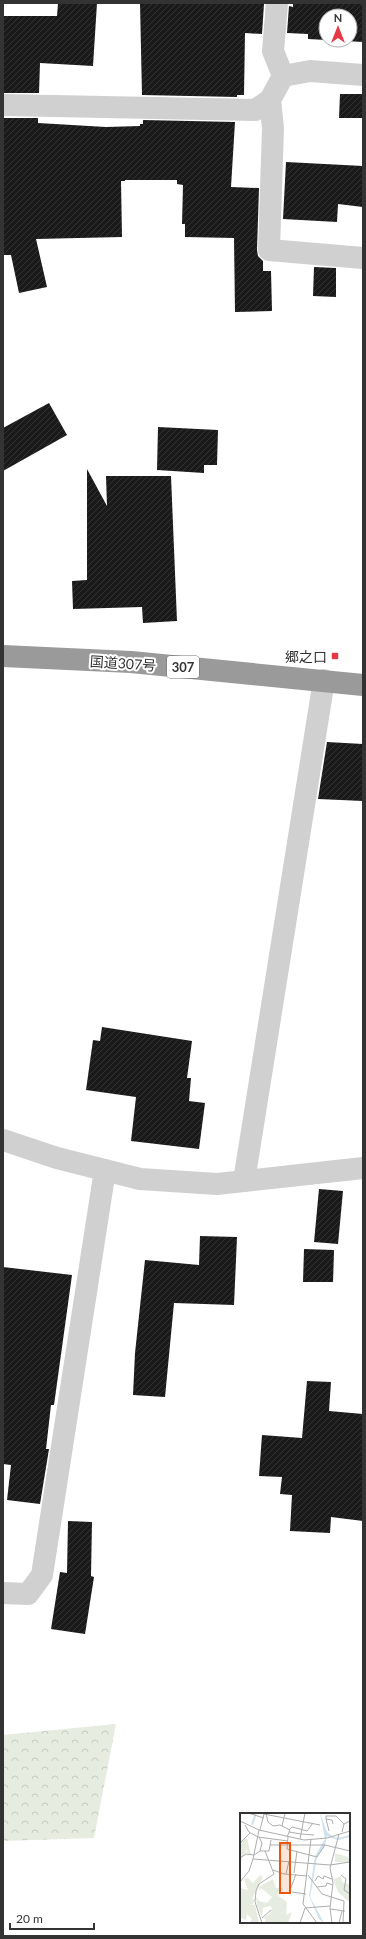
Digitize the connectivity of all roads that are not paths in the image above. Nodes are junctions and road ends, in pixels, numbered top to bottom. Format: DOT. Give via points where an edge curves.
graph roads {
  1 [pos="277,3"];
  2 [pos="363,75"];
  3 [pos="283,76"];
  4 [pos="270,100"];
  5 [pos="3,105"];
  6 [pos="363,258"];
  7 [pos="3,656"];
  8 [pos="324,680"];
  9 [pos="363,685"];
  10 [pos="3,1140"];
  11 [pos="363,1168"];
  12 [pos="105,1170"];
  13 [pos="244,1181"];
  14 [pos="3,1593"];
  1 -- 3 [label="street" via="273,52"];
  2 -- 3 [label="street" via="310,71"];
  3 -- 4 [label="street"];
  4 -- 5 [label="street" via="255,110"];
  4 -- 6 [label="street" via="273,128 269,250"];
  7 -- 8 [label="highway, 国道307号 / 307" via="131,662"];
  8 -- 9 [label="highway, 国道307号 / 307"];
  8 -- 13 [label="street"];
  10 -- 12 [label="street" via="57,1158"];
  11 -- 13 [label="street"];
  12 -- 13 [label="street" via="140,1179 217,1184"];
  12 -- 14 [label="street" via="42,1575 28,1594"];
}
